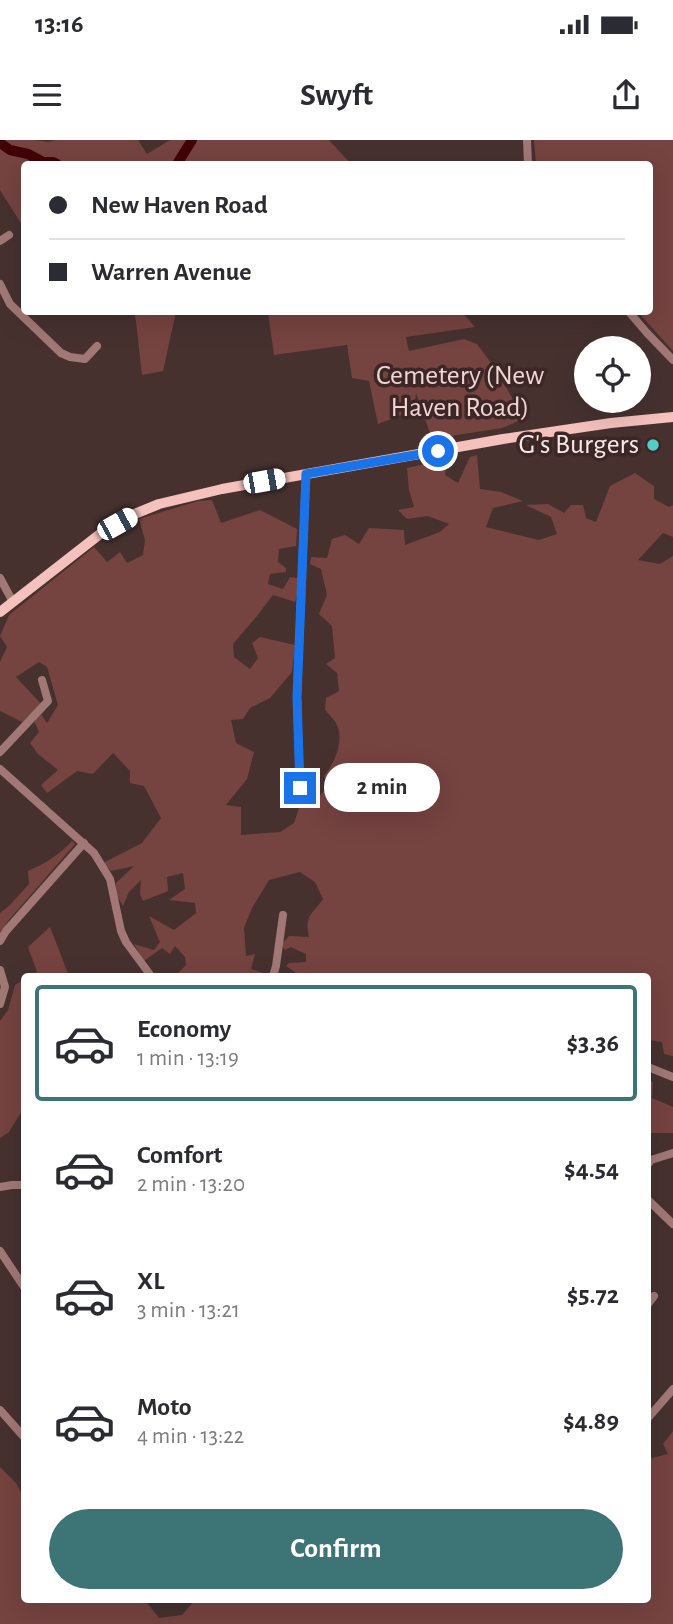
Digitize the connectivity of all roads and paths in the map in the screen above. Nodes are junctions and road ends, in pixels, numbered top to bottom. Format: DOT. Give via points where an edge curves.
graph roads {
  1 [pos="527,140"];
  2 [pos="528,161"];
  3 [pos="9,236"];
  4 [pos="0,241"];
  5 [pos="0,284"];
  6 [pos="21,315"];
  7 [pos="21,315"];
  8 [pos="632,315"];
  9 [pos="97,346"];
  10 [pos="673,360"];
  11 [pos="673,417"];
  12 [pos="306,474"];
  13 [pos="0,578"];
  14 [pos="13,602"];
  15 [pos="0,612"];
  16 [pos="42,680"];
  17 [pos="0,752"];
  18 [pos="0,769"];
  19 [pos="300,788"];
  20 [pos="84,843"];
  21 [pos="283,915"];
  22 [pos="0,941"];
  23 [pos="0,970"];
  24 [pos="149,973"];
  25 [pos="274,973"];
  26 [pos="0,1004"];
  27 [pos="651,1068"];
  28 [pos="673,1077"];
  29 [pos="673,1153"];
  30 [pos="651,1160"];
  31 [pos="21,1185"];
  32 [pos="0,1187"];
  33 [pos="651,1203"];
  34 [pos="673,1224"];
  35 [pos="0,1251"];
  36 [pos="21,1282"];
  37 [pos="654,1296"];
  38 [pos="651,1300"];
  39 [pos="673,1389"];
  40 [pos="0,1410"];
  41 [pos="651,1415"];
  42 [pos="21,1434"];
  1 -- 2 [label="street"];
  3 -- 4 [label="street"];
  5 -- 6 [label="street"];
  7 -- 9 [label="street" via="70,357 85,359"];
  8 -- 10 [label="street"];
  11 -- 12 [label="main road" via="503,439"];
  12 -- 14 [label="main road" via="191,495 132,515 100,534"];
  12 -- 19 [label="street" via="297,697"];
  13 -- 14 [label="street"];
  14 -- 15 [label="main road"];
  16 -- 17 [label="street" via="47,701"];
  18 -- 20 [label="street"];
  20 -- 22 [label="street"];
  20 -- 24 [label="street" via="110,879 121,931"];
  21 -- 25 [label="street"];
  23 -- 26 [label="street" via="5,987"];
  27 -- 28 [label="street"];
  29 -- 30 [label="street"];
  31 -- 32 [label="street"];
  33 -- 34 [label="street"];
  35 -- 36 [label="street"];
  37 -- 38 [label="street"];
  39 -- 41 [label="street"];
  40 -- 42 [label="street"];
}
